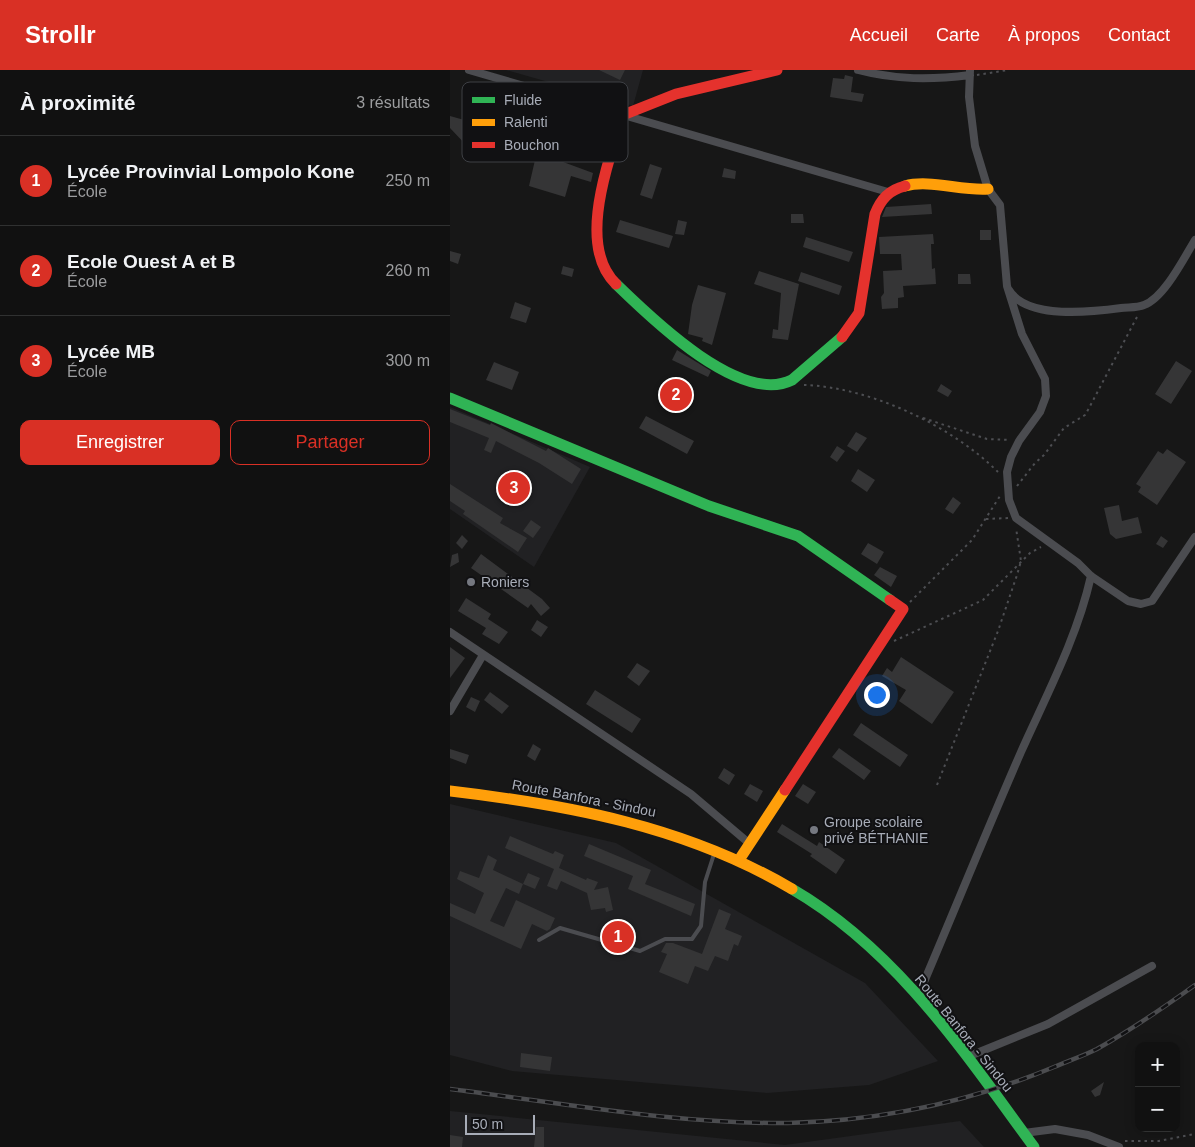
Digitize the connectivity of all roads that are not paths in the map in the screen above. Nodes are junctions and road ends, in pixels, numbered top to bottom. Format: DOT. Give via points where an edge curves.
graph roads {
  1 [pos="469,70"];
  2 [pos="777,70"];
  3 [pos="858,70"];
  4 [pos="970,73"];
  5 [pos="510,82"];
  6 [pos="628,113"];
  7 [pos="628,116"];
  8 [pos="609,162"];
  9 [pos="988,189"];
  10 [pos="888,192"];
  11 [pos="1195,240"];
  12 [pos="1007,286"];
  13 [pos="450,398"];
  14 [pos="1195,538"];
  15 [pos="1091,576"];
  16 [pos="450,632"];
  17 [pos="483,655"];
  18 [pos="450,711"];
  19 [pos="450,791"];
  20 [pos="750,844"];
  21 [pos="716,848"];
  22 [pos="739,860"];
  23 [pos="539,940"];
  24 [pos="1152,966"];
  25 [pos="918,996"];
  26 [pos="967,1057"];
  27 [pos="1024,1133"];
  28 [pos="1122,1144"];
  29 [pos="1034,1147"];
  1 -- 5 [label="street"];
  2 -- 6 [label="street" via="676,94"];
  3 -- 4 [label="street" via="898,78 925,79"];
  4 -- 9 [label="street" via="969,97 975,146"];
  7 -- 10 [label="street"];
  8 -- 10 [label="street" via="597,217 597,249 607,275 682,344 752,382 768,385 783,384 814,363 849,328 858,314 868,261 869,234 877,205"];
  9 -- 10 [label="street" via="969,190 920,182"];
  9 -- 12 [label="street" via="1000,205"];
  11 -- 12 [label="street" via="1174,274 1144,305 1094,312 1050,310 1026,304 1012,295"];
  12 -- 15 [label="street" via="1022,334 1045,378 1046,396 1040,412 1010,457 1009,500 1016,518"];
  13 -- 20 [label="street" via="709,506 798,536 903,609"];
  14 -- 15 [label="street" via="1152,601 1140,604 1128,601"];
  15 -- 25 [label="street" via="1065,657"];
  16 -- 17 [label="street"];
  17 -- 18 [label="street"];
  17 -- 20 [label="street" via="690,794"];
  19 -- 21 [label="street, Route Banfora - Sindou" via="518,799 620,818"];
  20 -- 22 [label="street"];
  21 -- 22 [label="street, Route Banfora - Sindou"];
  21 -- 23 [label="lane" via="704,882 701,926 692,940 665,939 640,951 560,928"];
  22 -- 25 [label="street, Route Banfora - Sindou" via="803,894 841,922"];
  24 -- 26 [label="street" via="1048,1024"];
  25 -- 26 [label="street, Route Banfora - Sindou"];
  26 -- 27 [label="street, Route Banfora - Sindou"];
  27 -- 28 [label="street" via="1055,1129"];
  27 -- 29 [label="street, Route Banfora - Sindou"];
}
